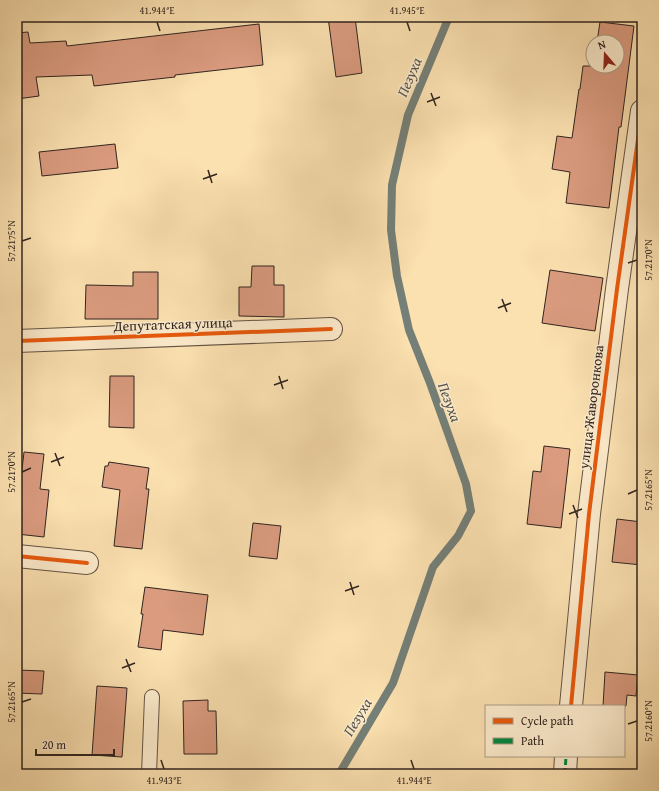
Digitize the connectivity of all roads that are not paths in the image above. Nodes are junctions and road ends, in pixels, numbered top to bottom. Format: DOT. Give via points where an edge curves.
graph roads {
  1 [pos="642,111"];
  2 [pos="331,329"];
  3 [pos="17,341"];
  4 [pos="17,556"];
  5 [pos="87,563"];
  6 [pos="152,697"];
  7 [pos="571,705"];
  8 [pos="566,757"];
  9 [pos="149,774"];
  10 [pos="565,774"];
  1 -- 7 [label="street, улица Жаворонкова" via="589,514"];
  2 -- 3 [label="street, Депутатская улица"];
  4 -- 5 [label="street"];
  6 -- 9 [label="lane"];
  8 -- 10 [label="street"];
}
